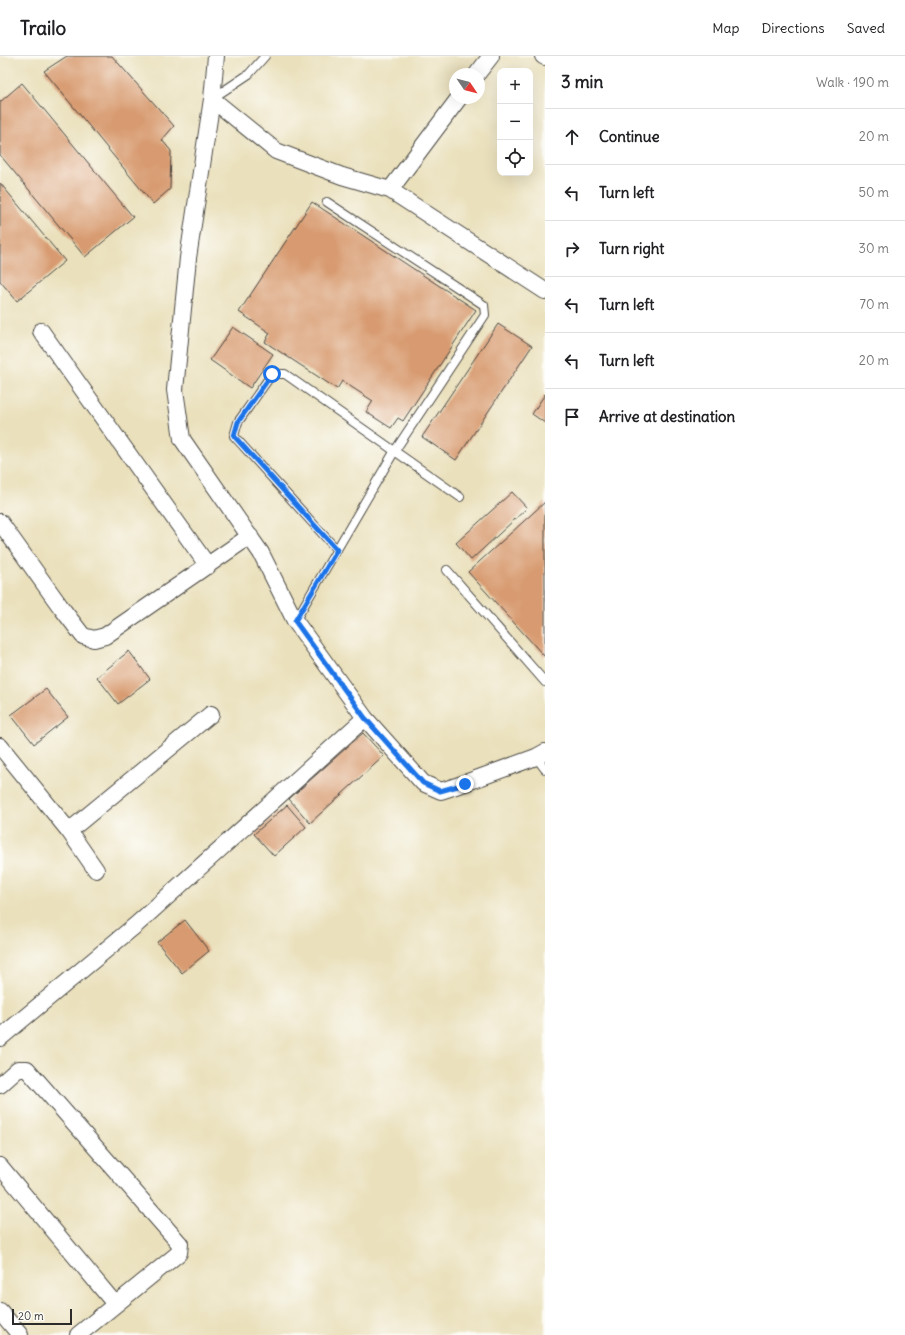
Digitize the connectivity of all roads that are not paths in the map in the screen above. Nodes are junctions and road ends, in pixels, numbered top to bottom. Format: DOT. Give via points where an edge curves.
graph roads {
  1 [pos="216,56"];
  2 [pos="265,56"];
  3 [pos="491,56"];
  4 [pos="482,68"];
  5 [pos="212,99"];
  6 [pos="454,104"];
  7 [pos="390,190"];
  8 [pos="327,202"];
  9 [pos="545,291"];
  10 [pos="41,331"];
  11 [pos="394,452"];
  12 [pos="460,497"];
  13 [pos="0,522"];
  14 [pos="250,536"];
  15 [pos="337,550"];
  16 [pos="208,566"];
  17 [pos="447,570"];
  18 [pos="295,621"];
  19 [pos="545,682"];
  20 [pos="211,714"];
  21 [pos="365,718"];
  22 [pos="0,746"];
  23 [pos="542,760"];
  24 [pos="68,831"];
  25 [pos="96,870"];
  26 [pos="0,1038"];
  27 [pos="0,1085"];
  28 [pos="0,1166"];
  29 [pos="116,1304"];
  30 [pos="0,1311"];
  31 [pos="20,1335"];
  32 [pos="78,1335"];
  1 -- 5 [label="street"];
  2 -- 5 [label="lane" via="249,74"];
  3 -- 4 [label="street"];
  5 -- 7 [label="street" via="276,151 342,176"];
  5 -- 14 [label="street" via="188,258 175,390 182,439"];
  6 -- 7 [label="street"];
  7 -- 9 [label="street"];
  8 -- 11 [label="lane" via="484,305 485,314"];
  10 -- 16 [label="street"];
  11 -- 12 [label="lane"];
  11 -- 15 [label="lane"];
  11 -- 15 [label="lane" via="285,374 272,374 238,422 234,436"];
  13 -- 16 [label="street" via="83,636 94,639 106,636"];
  14 -- 16 [label="street"];
  14 -- 18 [label="street"];
  15 -- 18 [label="lane"];
  17 -- 19 [label="lane"];
  18 -- 21 [label="street"];
  20 -- 24 [label="street"];
  21 -- 23 [label="street" via="423,783 440,791"];
  21 -- 26 [label="street" via="137,924"];
  22 -- 24 [label="street"];
  24 -- 25 [label="street"];
  27 -- 29 [label="street" via="18,1069 27,1069 180,1244 179,1253"];
  28 -- 29 [label="street"];
  29 -- 32 [label="street"];
  30 -- 31 [label="street"];
}
